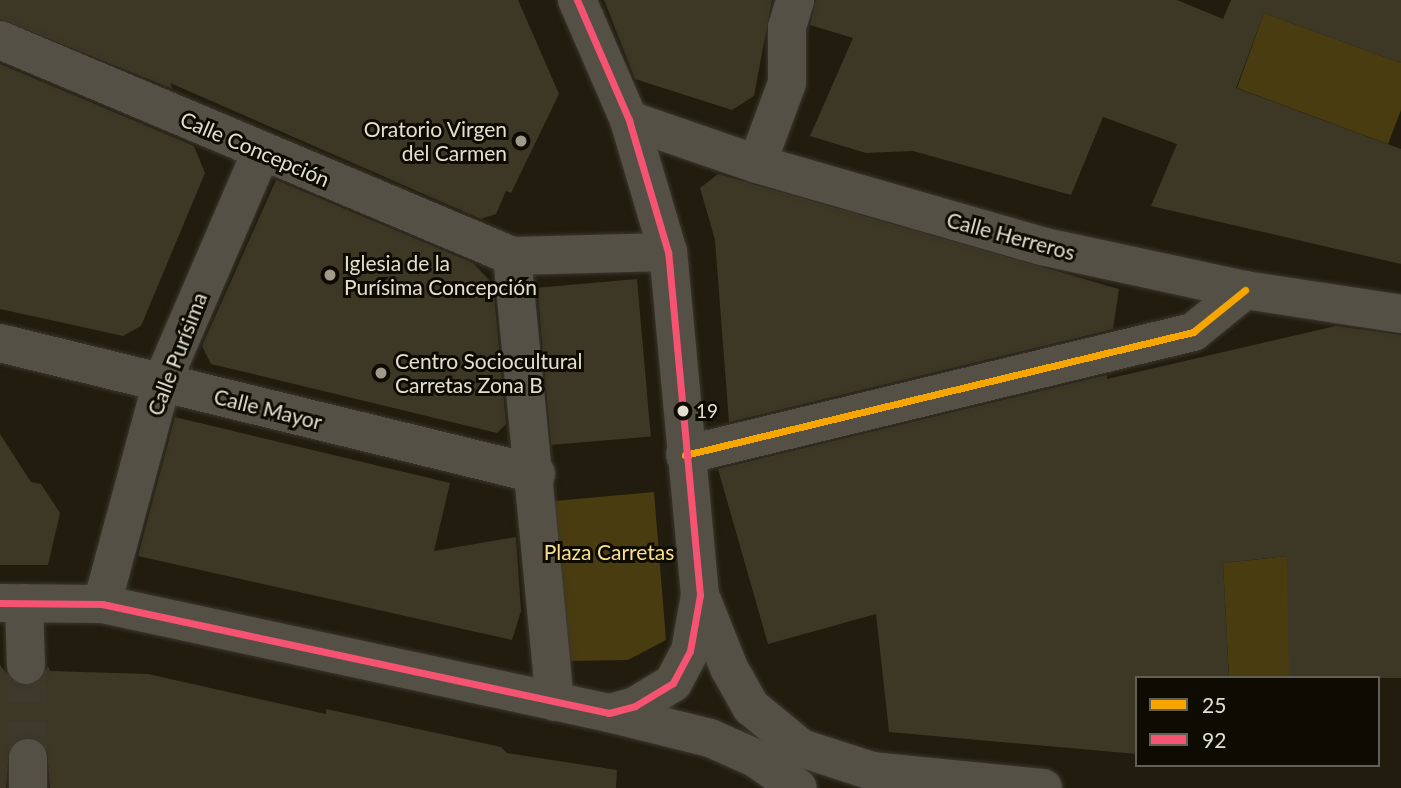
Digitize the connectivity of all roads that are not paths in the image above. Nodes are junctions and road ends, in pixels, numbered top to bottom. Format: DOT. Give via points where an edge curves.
graph roads {
  1 [pos="577,0"];
  2 [pos="795,0"];
  3 [pos="0,40"];
  4 [pos="629,120"];
  5 [pos="261,152"];
  6 [pos="757,164"];
  7 [pos="668,252"];
  8 [pos="512,256"];
  9 [pos="1245,290"];
  10 [pos="1401,314"];
  11 [pos="0,342"];
  12 [pos="162,382"];
  13 [pos="685,456"];
  14 [pos="536,474"];
  15 [pos="700,595"];
  16 [pos="12,603"];
  17 [pos="102,604"];
  18 [pos="26,665"];
  19 [pos="555,702"];
  20 [pos="609,713"];
  21 [pos="860,779"];
  22 [pos="798,788"];
  23 [pos="1043,788"];
  1 -- 4 [label="street"];
  2 -- 6 [label="street" via="787,27 787,83"];
  3 -- 5 [label="street, Calle Concepción"];
  4 -- 6 [label="street, Calle Herreros"];
  4 -- 7 [label="street"];
  5 -- 8 [label="street, Calle Concepción"];
  5 -- 12 [label="street, Calle Purísima"];
  6 -- 9 [label="street, Calle Herreros" via="1041,246"];
  7 -- 8 [label="street"];
  7 -- 13 [label="street"];
  8 -- 14 [label="street"];
  9 -- 10 [label="street, Calle Herreros"];
  9 -- 13 [label="street" via="1193,332"];
  11 -- 12 [label="street, Calle Mayor"];
  12 -- 14 [label="street, Calle Mayor"];
  12 -- 17 [label="street, Calle Purísima"];
  13 -- 15 [label="street"];
  14 -- 19 [label="street"];
  15 -- 20 [label="street" via="690,651 673,683 635,706"];
  15 -- 21 [label="street" via="729,668 751,707 801,748"];
  16 -- 17 [label="street"];
  16 -- 18 [label="street"];
  17 -- 19 [label="street"];
  19 -- 20 [label="street"];
  20 -- 22 [label="street" via="710,738 755,758"];
  21 -- 23 [label="street"];
}
